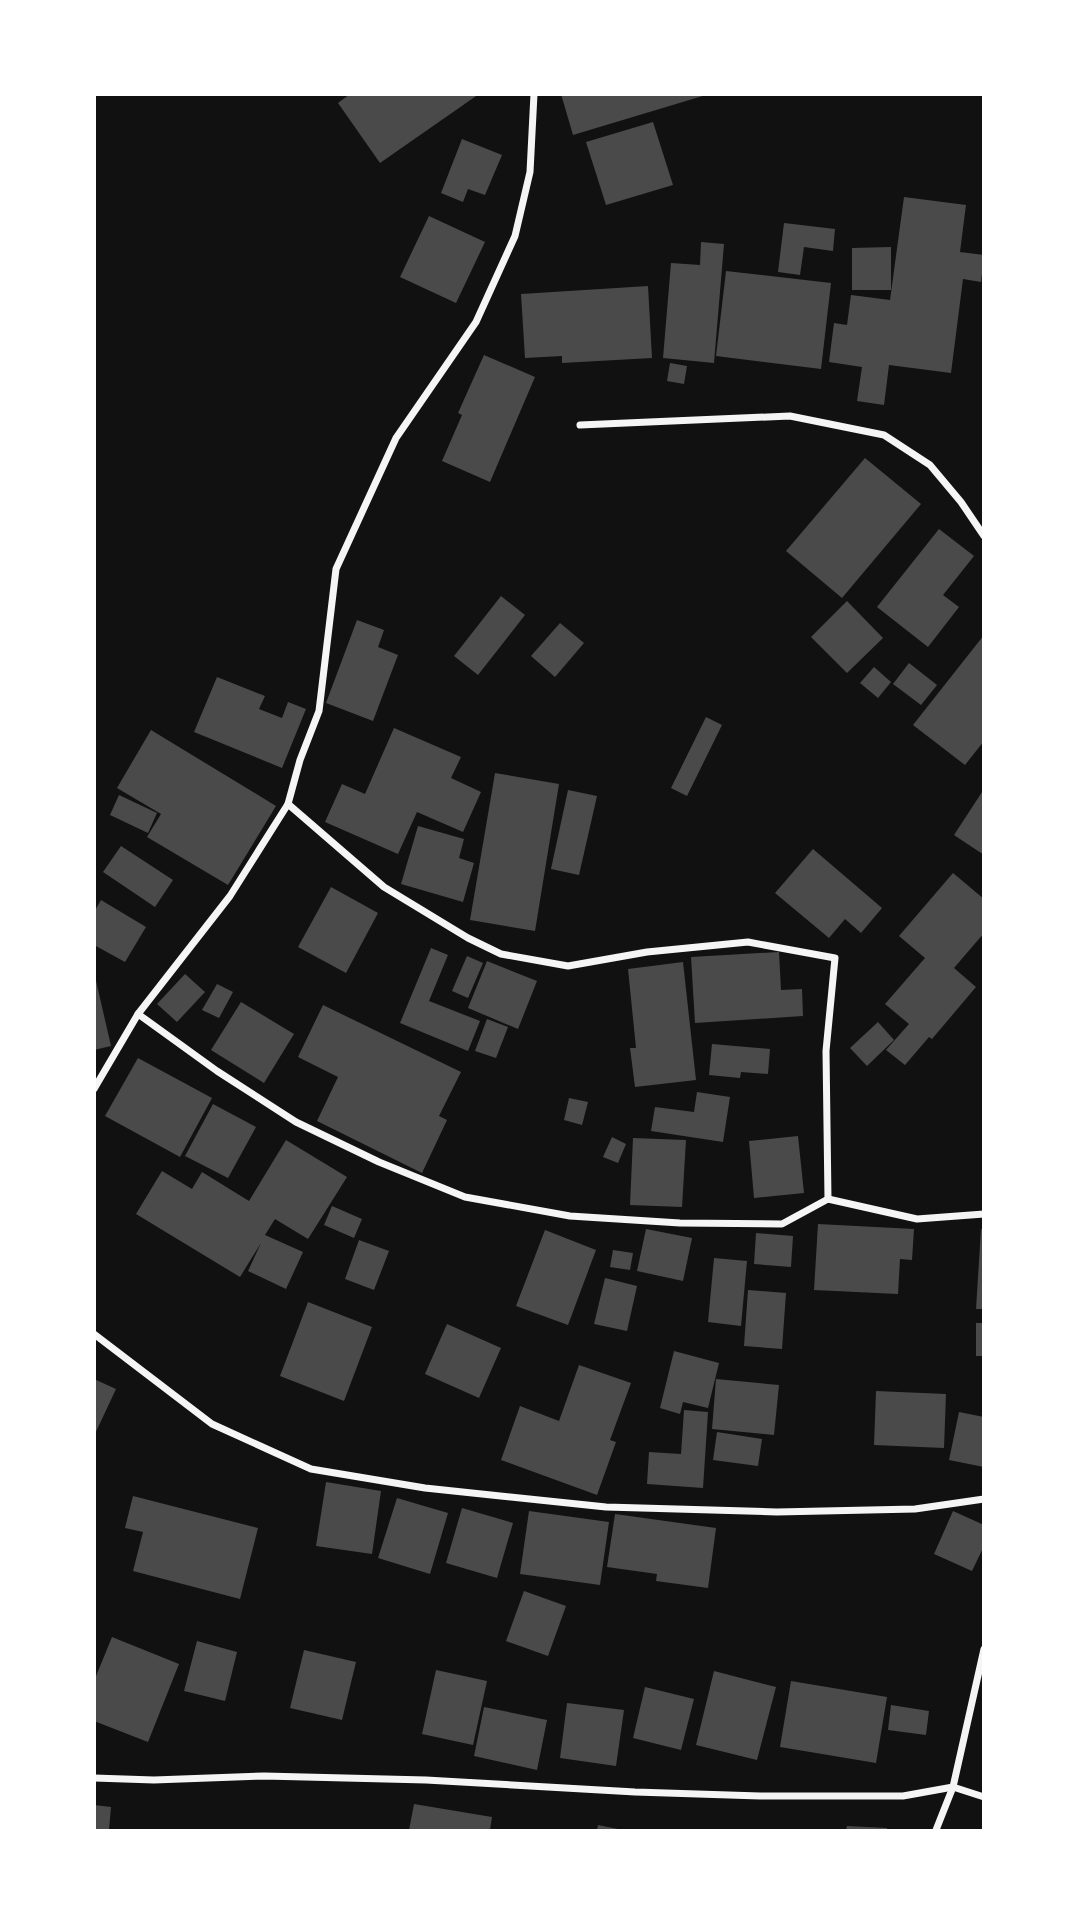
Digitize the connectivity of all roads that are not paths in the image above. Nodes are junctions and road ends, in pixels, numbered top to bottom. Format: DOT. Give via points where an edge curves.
graph roads {
  1 [pos="534,94"];
  2 [pos="580,425"];
  3 [pos="984,536"];
  4 [pos="288,804"];
  5 [pos="138,1014"];
  6 [pos="94,1089"];
  7 [pos="828,1199"];
  8 [pos="984,1214"];
  9 [pos="94,1334"];
  10 [pos="984,1499"];
  11 [pos="984,1649"];
  12 [pos="94,1778"];
  13 [pos="953,1787"];
  14 [pos="984,1797"];
  15 [pos="936,1830"];
  1 -- 4 [label="street" via="530,172 515,236 476,322 396,438 336,569 318,711"];
  2 -- 3 [label="street" via="790,416 884,435 930,465"];
  4 -- 5 [label="street" via="230,896"];
  4 -- 7 [label="street" via="384,887 501,954 568,966 748,942 835,958 827,1051"];
  5 -- 6 [label="street"];
  5 -- 7 [label="street" via="296,1122 465,1197 570,1216 782,1224"];
  7 -- 8 [label="street" via="917,1219"];
  9 -- 10 [label="street" via="212,1424 311,1469 425,1488 606,1507 777,1512 915,1509"];
  11 -- 13 [label="street"];
  12 -- 13 [label="street" via="426,1780 773,1796 903,1796"];
  13 -- 14 [label="street"];
  13 -- 15 [label="street"];
}
